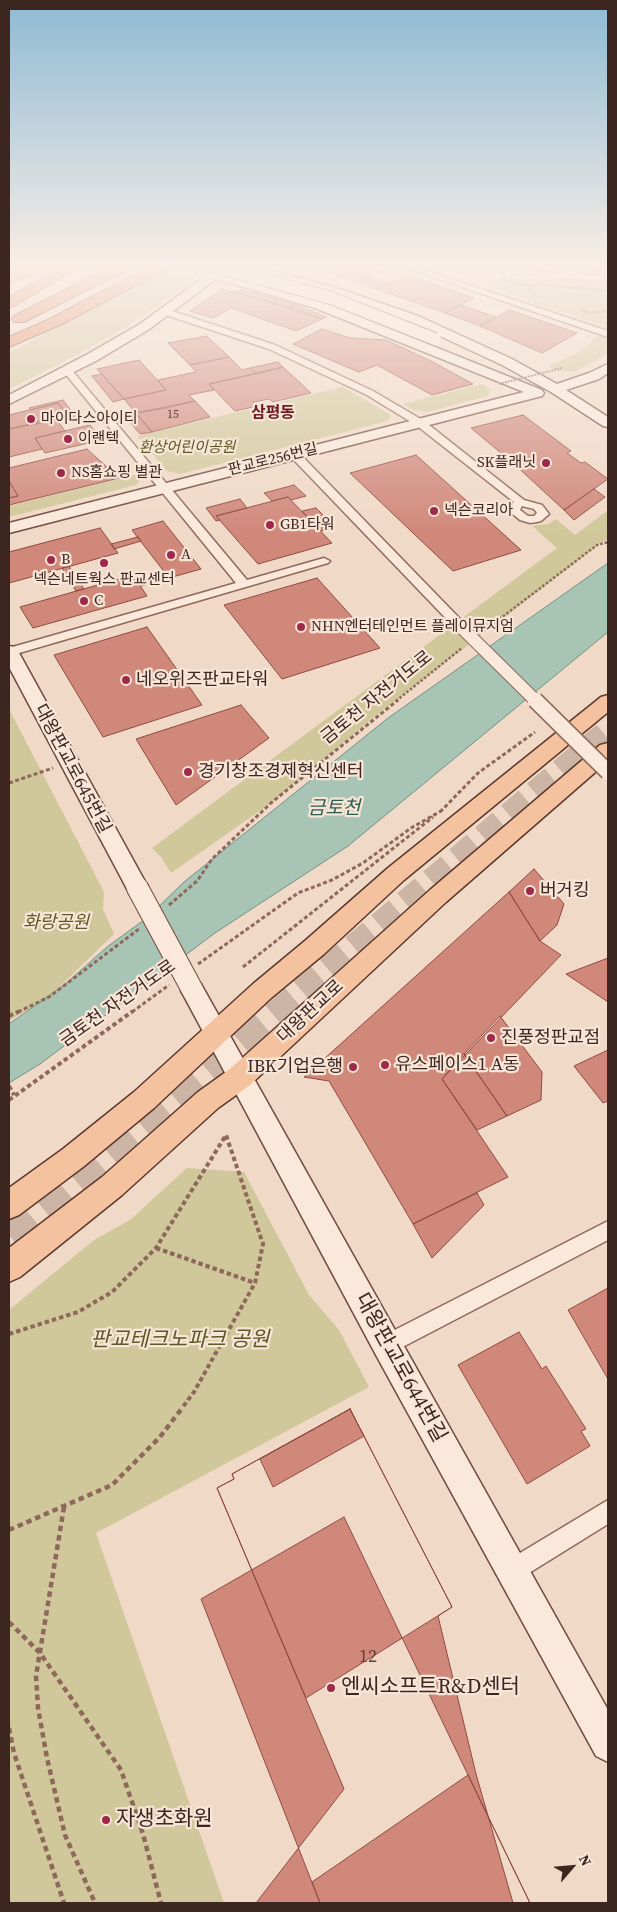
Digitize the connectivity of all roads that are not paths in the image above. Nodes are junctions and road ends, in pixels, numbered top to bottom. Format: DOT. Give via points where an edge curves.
graph roads {
  1 [pos="95,355"];
  2 [pos="289,355"];
  3 [pos="445,355"];
  4 [pos="473,355"];
  5 [pos="490,355"];
  6 [pos="509,355"];
  7 [pos="608,368"];
  8 [pos="67,370"];
  9 [pos="556,389"];
  10 [pos="538,393"];
  11 [pos="9,400"];
  12 [pos="420,423"];
  13 [pos="604,429"];
  14 [pos="294,455"];
  15 [pos="164,488"];
  16 [pos="520,502"];
  17 [pos="9,528"];
  18 [pos="324,561"];
  19 [pos="244,585"];
  20 [pos="9,651"];
  21 [pos="608,702"];
  22 [pos="608,750"];
  23 [pos="608,772"];
  24 [pos="187,980"];
  25 [pos="216,1033"];
  26 [pos="240,1077"];
  27 [pos="9,1205"];
  28 [pos="608,1230"];
  29 [pos="9,1267"];
  30 [pos="386,1345"];
  31 [pos="608,1511"];
  32 [pos="513,1570"];
  33 [pos="608,1744"];
  1 -- 8 [label="main road"];
  2 -- 12 [label="street" via="370,393"];
  3 -- 10 [label="main road"];
  4 -- 10 [label="main road"];
  5 -- 9 [label="main road"];
  6 -- 9 [label="main road" via="537,370"];
  7 -- 9 [label="main road"];
  8 -- 11 [label="main road"];
  8 -- 15 [label="street"];
  9 -- 13 [label="main road"];
  10 -- 12 [label="main road, 판교로256번길"];
  10 -- 13 [label="main road" via="558,407"];
  12 -- 14 [label="main road, 판교로256번길"];
  12 -- 16 [label="street"];
  14 -- 15 [label="main road, 판교로256번길"];
  14 -- 23 [label="street, bridge"];
  15 -- 17 [label="main road, 판교로256번길"];
  15 -- 19 [label="street"];
  18 -- 19 [label="street"];
  19 -- 20 [label="street"];
  20 -- 24 [label="main road, 대왕판교로645번길, bridge"];
  21 -- 25 [label="main road" via="396,874"];
  22 -- 26 [label="main road, 대왕판교로" via="438,896"];
  24 -- 25 [label="main road, 대왕판교로644번길"];
  25 -- 26 [label="main road, 대왕판교로644번길"];
  25 -- 27 [label="main road" via="144,1100"];
  26 -- 29 [label="main road, 대왕판교로" via="208,1100 112,1186"];
  26 -- 30 [label="main road, 대왕판교로644번길"];
  28 -- 30 [label="street"];
  30 -- 32 [label="main road, 대왕판교로644번길"];
  31 -- 32 [label="street"];
  32 -- 33 [label="main road, 대왕판교로644번길"];
}
